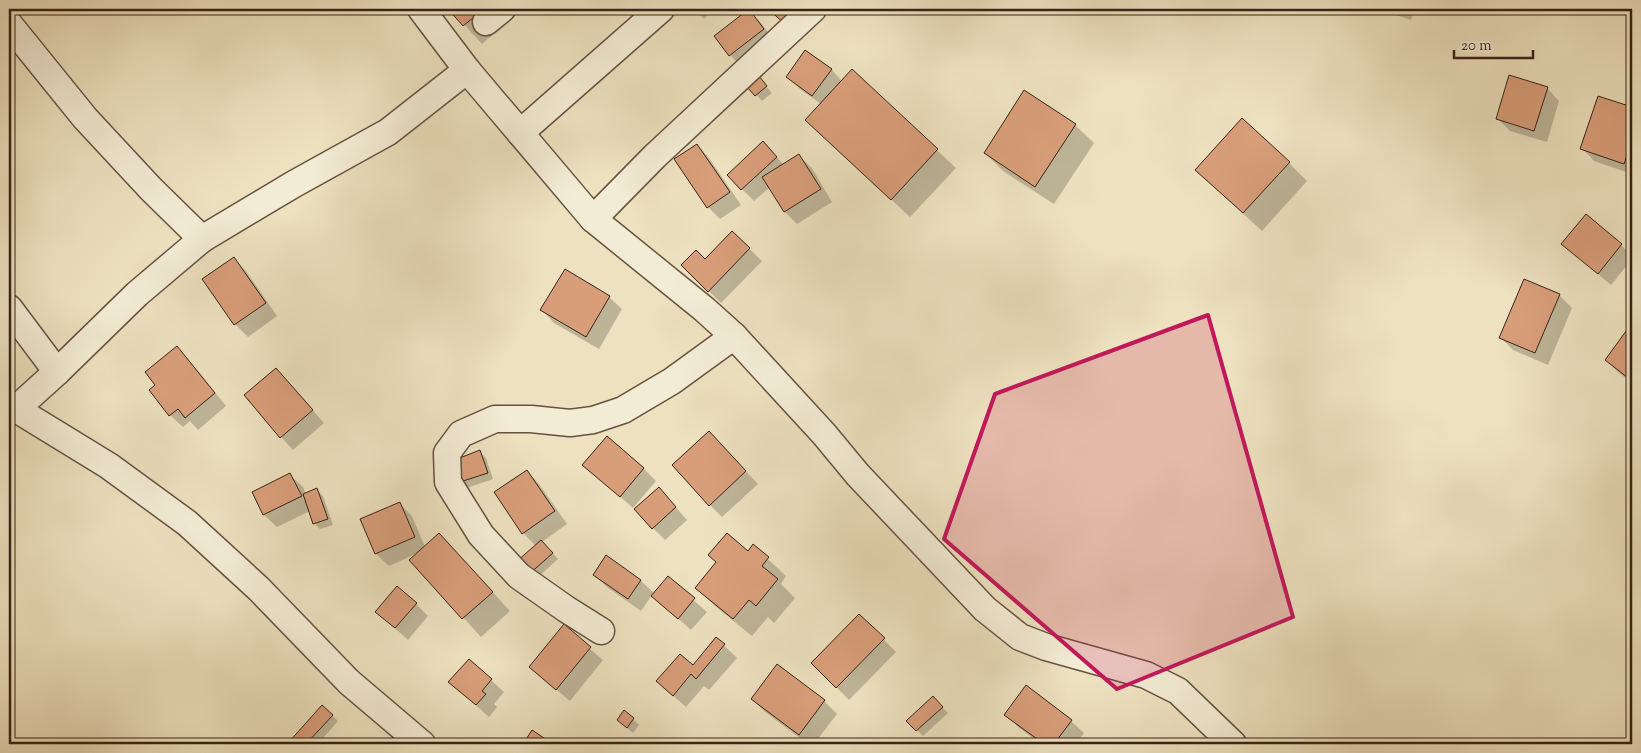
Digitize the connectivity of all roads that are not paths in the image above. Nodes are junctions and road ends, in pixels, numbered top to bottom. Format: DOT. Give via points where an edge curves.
graph roads {
  1 [pos="421,9"];
  2 [pos="661,9"];
  3 [pos="813,9"];
  4 [pos="9,24"];
  5 [pos="467,70"];
  6 [pos="520,133"];
  7 [pos="593,219"];
  8 [pos="202,240"];
  9 [pos="9,308"];
  10 [pos="734,336"];
  11 [pos="57,372"];
  12 [pos="12,409"];
  13 [pos="601,631"];
  14 [pos="422,744"];
  15 [pos="1233,744"];
  1 -- 5 [label="street"];
  2 -- 6 [label="street"];
  3 -- 7 [label="street" via="655,156"];
  4 -- 8 [label="street" via="85,118"];
  5 -- 6 [label="street"];
  5 -- 8 [label="street" via="388,132"];
  6 -- 7 [label="street"];
  7 -- 10 [label="street"];
  8 -- 11 [label="street" via="137,294"];
  9 -- 11 [label="street"];
  10 -- 13 [label="street" via="672,382 623,410 593,420 570,423 495,419 461,434 446,453 448,482 480,535 519,576"];
  10 -- 15 [label="street" via="858,475 985,609 1020,637 1146,675 1178,691"];
  11 -- 12 [label="street"];
  12 -- 14 [label="street" via="109,466 186,523 259,589 349,682"];
}
